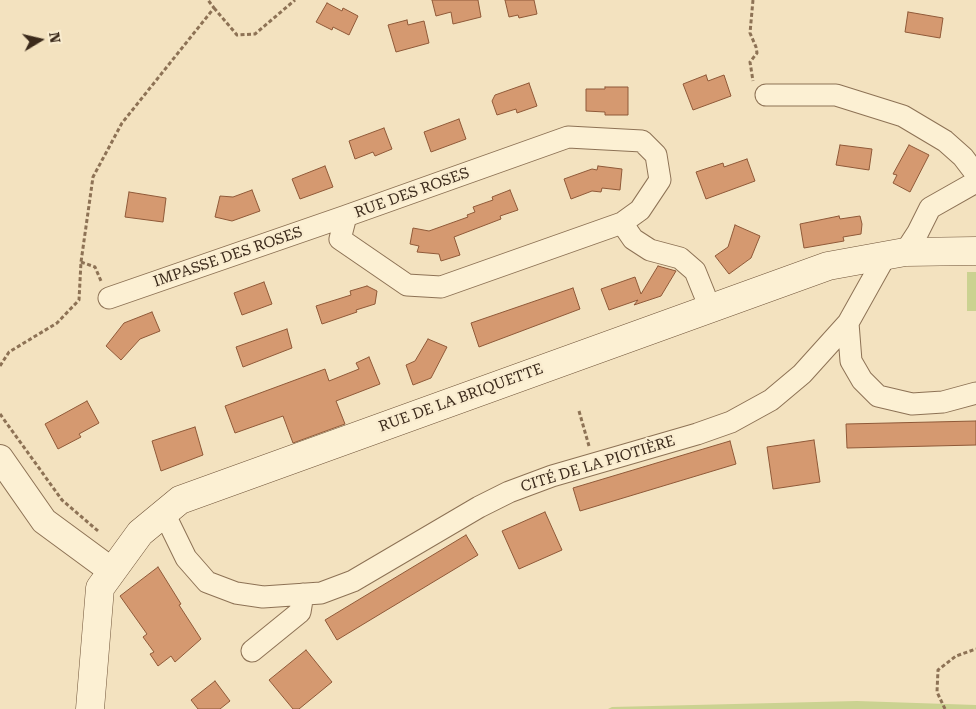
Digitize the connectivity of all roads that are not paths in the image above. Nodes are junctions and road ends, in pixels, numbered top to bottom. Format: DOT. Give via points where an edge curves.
graph roads {
  1 [pos="759,89"];
  2 [pos="976,174"];
  3 [pos="976,182"];
  4 [pos="346,216"];
  5 [pos="622,223"];
  6 [pos="976,251"];
  7 [pos="896,254"];
  8 [pos="109,298"];
  9 [pos="710,308"];
  10 [pos="848,323"];
  11 [pos="976,393"];
  12 [pos="0,458"];
  13 [pos="164,513"];
  14 [pos="118,563"];
  15 [pos="304,594"];
  16 [pos="252,651"];
  17 [pos="90,709"];
  1 -- 2 [label="street" via="836,96 904,116 945,141"];
  3 -- 7 [label="street, CITÉ DE LA PIOTIÈRE" via="930,208 918,232"];
  4 -- 5 [label="street, RUE DES ROSES" via="340,238 407,285 441,287"];
  4 -- 5 [label="street, RUE DES ROSES" via="568,137 642,141 656,155 660,180 640,210"];
  4 -- 8 [label="street, IMPASSE DES ROSES"];
  5 -- 9 [label="street" via="633,239 650,250 680,258 695,271"];
  6 -- 7 [label="main road, RUE DE LA BRIQUETTE"];
  7 -- 9 [label="main road, RUE DE LA BRIQUETTE" via="828,266"];
  7 -- 10 [label="street, CITÉ DE LA PIOTIÈRE"];
  9 -- 13 [label="main road, RUE DE LA BRIQUETTE" via="180,500"];
  10 -- 11 [label="street" via="851,361 862,380 878,396 912,404 944,402"];
  10 -- 15 [label="street, CITÉ DE LA PIOTIÈRE" via="802,374 771,400 739,418 509,492 353,581 321,593"];
  12 -- 14 [label="street" via="44,521"];
  13 -- 14 [label="main road, RUE DE LA BRIQUETTE" via="140,533"];
  13 -- 15 [label="street, CITÉ DE LA PIOTIÈRE" via="186,558 207,582 236,594 263,597"];
  14 -- 17 [label="main road, RUE DE LA BRIQUETTE" via="100,588"];
  15 -- 16 [label="street" via="300,612"];
}
